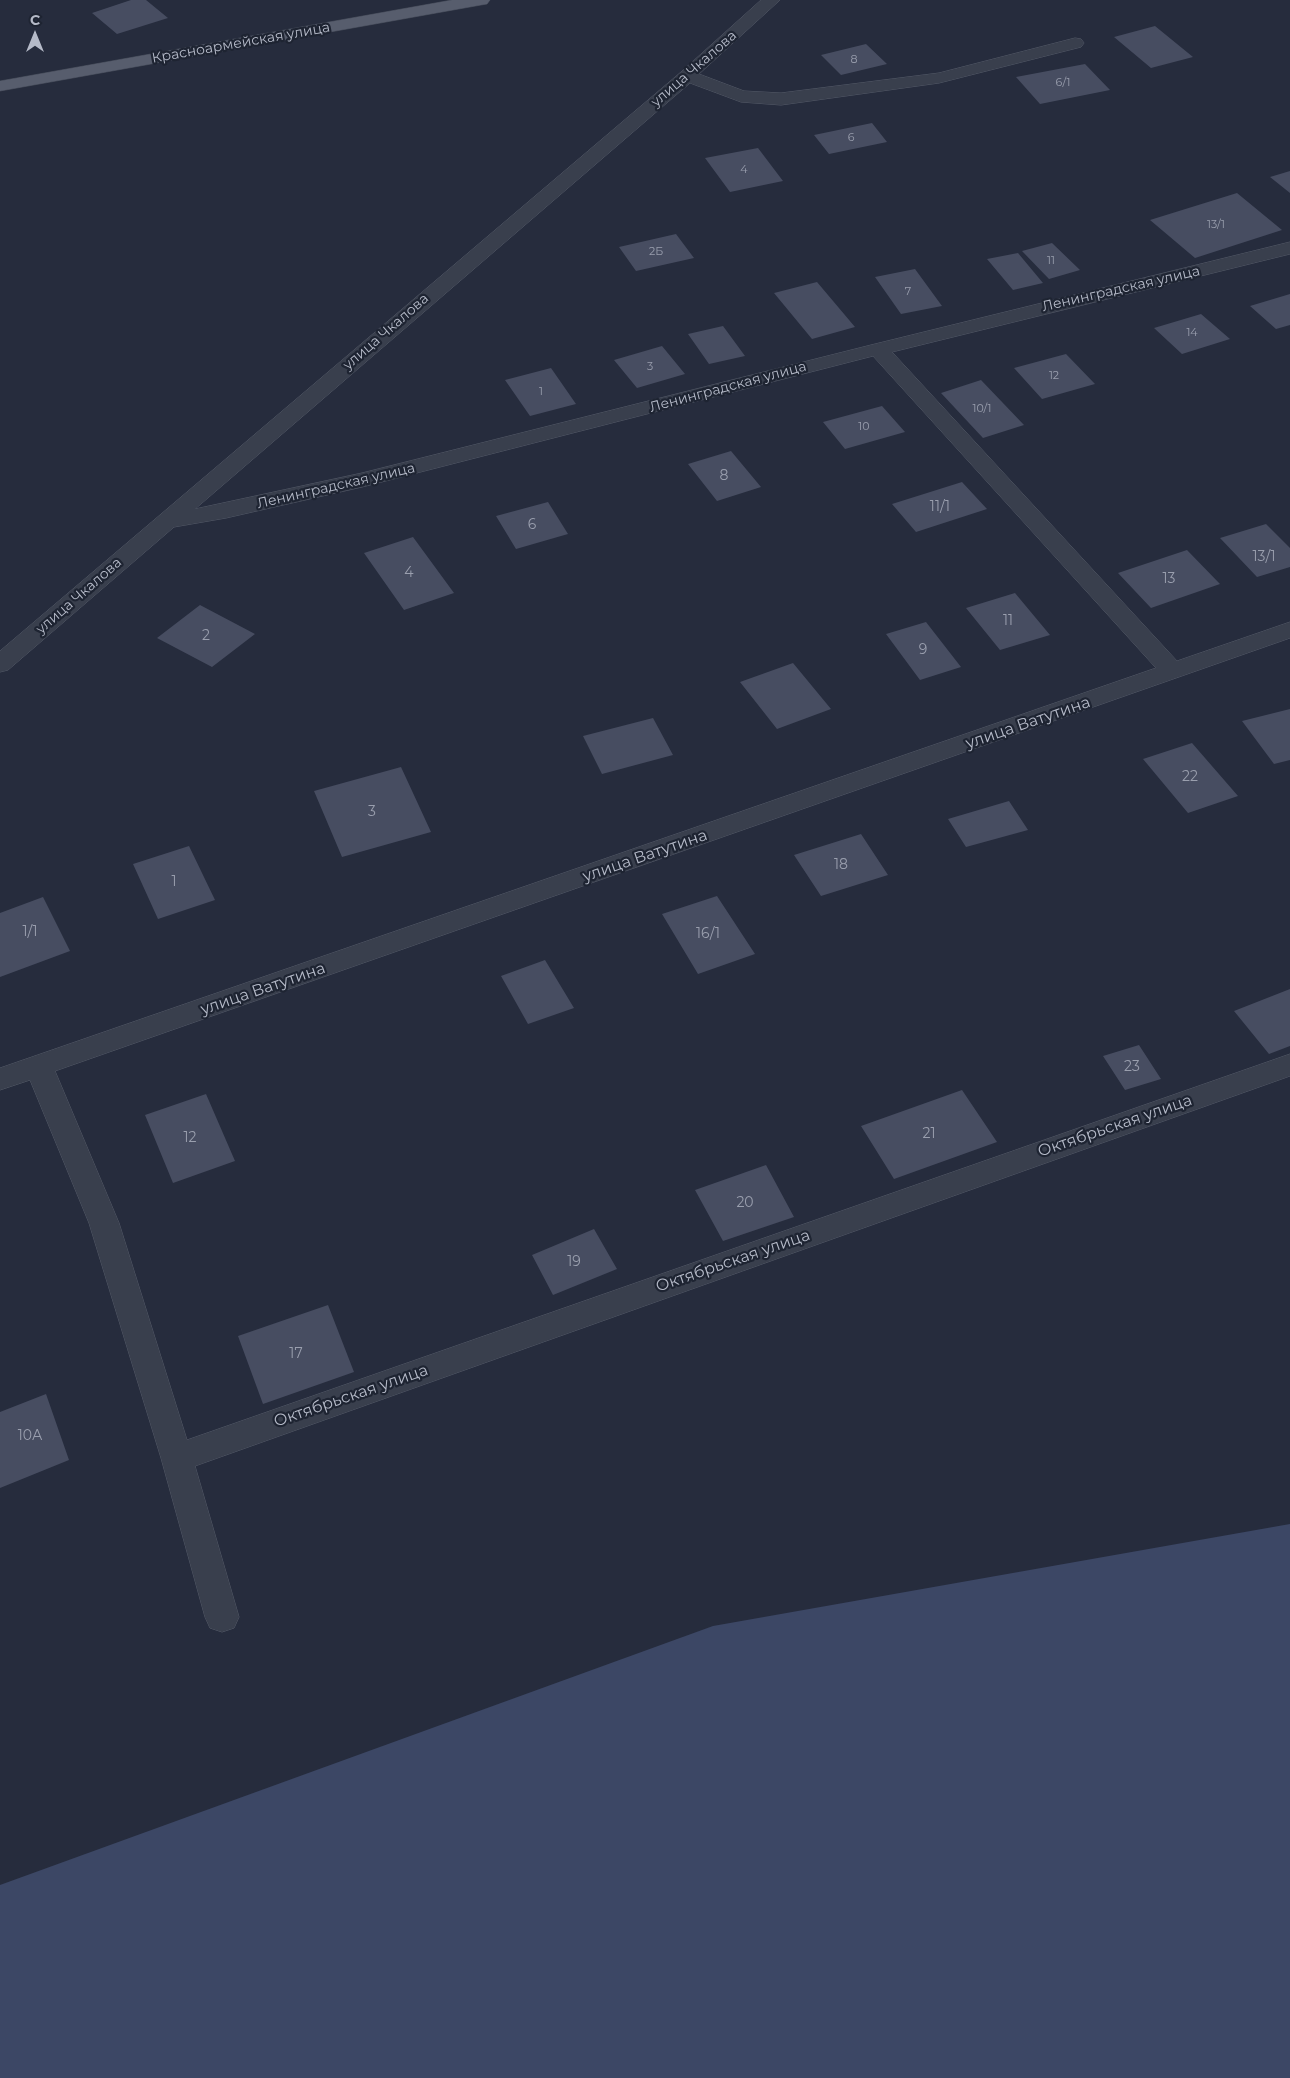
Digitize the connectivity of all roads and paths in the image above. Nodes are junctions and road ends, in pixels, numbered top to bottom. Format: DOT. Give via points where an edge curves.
graph roads {
  1 [pos="481,0"];
  2 [pos="771,0"];
  3 [pos="1075,42"];
  4 [pos="688,76"];
  5 [pos="0,86"];
  6 [pos="1290,248"];
  7 [pos="878,348"];
  8 [pos="166,521"];
  9 [pos="1290,630"];
  10 [pos="0,664"];
  11 [pos="1174,672"];
  12 [pos="1290,1065"];
  13 [pos="39,1067"];
  14 [pos="0,1079"];
  15 [pos="177,1458"];
  16 [pos="222,1617"];
  1 -- 5 [label="main road, Красноармейская улица"];
  2 -- 4 [label="street, улица Чкалова"];
  3 -- 4 [label="street" via="940,78 781,99 741,96"];
  4 -- 8 [label="street, улица Чкалова"];
  6 -- 7 [label="street, Ленинградская улица"];
  7 -- 8 [label="street, Ленинградская улица" via="362,480"];
  7 -- 11 [label="street"];
  8 -- 10 [label="street, улица Чкалова"];
  9 -- 11 [label="street, улица Ватутина"];
  11 -- 13 [label="street, улица Ватутина"];
  12 -- 15 [label="street, Октябрьская улица"];
  13 -- 14 [label="street, улица Ватутина"];
  13 -- 15 [label="street" via="104,1223"];
  15 -- 16 [label="street"];
}
